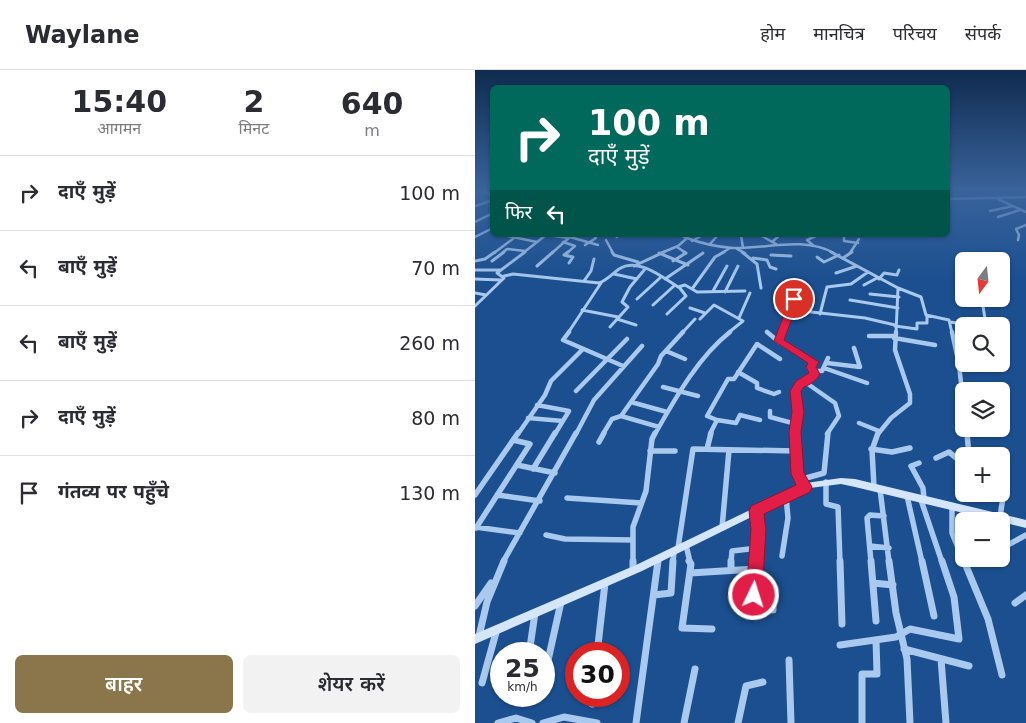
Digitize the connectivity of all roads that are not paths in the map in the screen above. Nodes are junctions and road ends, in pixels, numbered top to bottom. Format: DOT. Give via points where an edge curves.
graph roads {
  1 [pos="1026,225"];
  2 [pos="1022,227"];
  3 [pos="1026,229"];
  4 [pos="490,230"];
  5 [pos="486,232"];
  6 [pos="490,233"];
  7 [pos="476,236"];
  8 [pos="511,237"];
  9 [pos="543,237"];
  10 [pos="571,237"];
  11 [pos="596,237"];
  12 [pos="683,237"];
  13 [pos="686,237"];
  14 [pos="699,237"];
  15 [pos="716,237"];
  16 [pos="741,237"];
  17 [pos="763,237"];
  18 [pos="778,237"];
  19 [pos="814,237"];
  20 [pos="515,238"];
  21 [pos="844,238"];
  22 [pos="859,239"];
  23 [pos="606,240"];
  24 [pos="1018,240"];
  25 [pos="591,241"];
  26 [pos="692,241"];
  27 [pos="537,242"];
  28 [pos="563,242"];
  29 [pos="858,243"];
  30 [pos="710,244"];
  31 [pos="773,244"];
  32 [pos="585,245"];
  33 [pos="598,245"];
  34 [pos="814,246"];
  35 [pos="677,247"];
  36 [pos="730,248"];
  37 [pos="736,248"];
  38 [pos="743,248"];
  39 [pos="525,251"];
  40 [pos="659,253"];
  41 [pos="703,253"];
  42 [pos="771,255"];
  43 [pos="839,255"];
  44 [pos="791,256"];
  45 [pos="817,257"];
  46 [pos="753,258"];
  47 [pos="843,258"];
  48 [pos="594,259"];
  49 [pos="766,260"];
  50 [pos="475,261"];
  51 [pos="492,261"];
  52 [pos="673,261"];
  53 [pos="638,262"];
  54 [pos="569,263"];
  55 [pos="687,265"];
  56 [pos="537,266"];
  57 [pos="634,266"];
  58 [pos="727,266"];
  59 [pos="738,266"];
  60 [pos="857,266"];
  61 [pos="776,268"];
  62 [pos="645,269"];
  63 [pos="475,270"];
  64 [pos="499,270"];
  65 [pos="899,270"];
  66 [pos="868,272"];
  67 [pos="836,273"];
  68 [pos="613,274"];
  69 [pos="504,276"];
  70 [pos="663,278"];
  71 [pos="475,279"];
  72 [pos="637,279"];
  73 [pos="878,279"];
  74 [pos="501,280"];
  75 [pos="584,282"];
  76 [pos="601,283"];
  77 [pos="864,285"];
  78 [pos="677,286"];
  79 [pos="761,288"];
  80 [pos="898,288"];
  81 [pos="692,289"];
  82 [pos="713,291"];
  83 [pos="745,291"];
  84 [pos="725,292"];
  85 [pos="475,293"];
  86 [pos="750,293"];
  87 [pos="870,294"];
  88 [pos="486,295"];
  89 [pos="899,297"];
  90 [pos="637,299"];
  91 [pos="794,299"];
  92 [pos="850,300"];
  93 [pos="477,301"];
  94 [pos="653,305"];
  95 [pos="475,306"];
  96 [pos="689,308"];
  97 [pos="776,308"];
  98 [pos="898,308"];
  99 [pos="791,309"];
  100 [pos="582,310"];
  101 [pos="705,313"];
  102 [pos="667,314"];
  103 [pos="820,314"];
  104 [pos="927,316"];
  105 [pos="618,318"];
  106 [pos="739,318"];
  107 [pos="950,322"];
  108 [pos="955,323"];
  109 [pos="636,325"];
  110 [pos="895,325"];
  111 [pos="610,327"];
  112 [pos="767,332"];
  113 [pos="869,336"];
  114 [pos="895,337"];
  115 [pos="627,339"];
  116 [pos="779,341"];
  117 [pos="935,345"];
  118 [pos="642,346"];
  119 [pos="854,348"];
  120 [pos="582,350"];
  121 [pos="665,351"];
  122 [pos="828,358"];
  123 [pos="685,359"];
  124 [pos="781,359"];
  125 [pos="606,360"];
  126 [pos="623,366"];
  127 [pos="825,366"];
  128 [pos="815,371"];
  129 [pos="738,372"];
  130 [pos="805,382"];
  131 [pos="961,382"];
  132 [pos="867,383"];
  133 [pos="663,387"];
  134 [pos="576,391"];
  135 [pos="680,391"];
  136 [pos="779,392"];
  137 [pos="698,396"];
  138 [pos="631,402"];
  139 [pos="537,405"];
  140 [pos="770,411"];
  141 [pos="667,412"];
  142 [pos="621,416"];
  143 [pos="528,418"];
  144 [pos="717,420"];
  145 [pos="760,420"];
  146 [pos="563,421"];
  147 [pos="859,423"];
  148 [pos="796,424"];
  149 [pos="659,427"];
  150 [pos="879,432"];
  151 [pos="513,440"];
  152 [pos="599,442"];
  153 [pos="910,448"];
  154 [pos="707,449"];
  155 [pos="871,449"];
  156 [pos="729,450"];
  157 [pos="650,451"];
  158 [pos="675,451"];
  159 [pos="796,451"];
  160 [pos="955,457"];
  161 [pos="935,458"];
  162 [pos="919,463"];
  163 [pos="517,465"];
  164 [pos="533,469"];
  165 [pos="555,473"];
  166 [pos="826,482"];
  167 [pos="802,484"];
  168 [pos="875,486"];
  169 [pos="475,495"];
  170 [pos="497,495"];
  171 [pos="906,495"];
  172 [pos="787,496"];
  173 [pos="923,496"];
  174 [pos="567,498"];
  175 [pos="539,500"];
  176 [pos="641,504"];
  177 [pos="952,506"];
  178 [pos="756,511"];
  179 [pos="984,512"];
  180 [pos="884,516"];
  181 [pos="1010,518"];
  182 [pos="722,524"];
  183 [pos="1026,524"];
  184 [pos="476,528"];
  185 [pos="520,533"];
  186 [pos="546,535"];
  187 [pos="1026,535"];
  188 [pos="633,540"];
  189 [pos="1010,544"];
  190 [pos="870,546"];
  191 [pos="679,547"];
  192 [pos="758,548"];
  193 [pos="889,548"];
  194 [pos="782,556"];
  195 [pos="658,559"];
  196 [pos="633,567"];
  197 [pos="756,569"];
  198 [pos="731,570"];
  199 [pos="690,573"];
  200 [pos="495,577"];
  201 [pos="605,583"];
  202 [pos="873,583"];
  203 [pos="893,585"];
  204 [pos="1026,594"];
  205 [pos="655,595"];
  206 [pos="561,602"];
  207 [pos="1015,603"];
  208 [pos="475,606"];
  209 [pos="773,610"];
  210 [pos="535,613"];
  211 [pos="934,616"];
  212 [pos="876,620"];
  213 [pos="842,624"];
  214 [pos="497,629"];
  215 [pos="712,629"];
  216 [pos="901,633"];
  217 [pos="479,634"];
  218 [pos="876,640"];
  219 [pos="531,642"];
  220 [pos="552,642"];
  221 [pos="598,642"];
  222 [pos="840,645"];
  223 [pos="904,649"];
  224 [pos="941,658"];
  225 [pos="789,660"];
  226 [pos="969,666"];
  227 [pos="695,669"];
  228 [pos="1002,675"];
  229 [pos="763,682"];
  230 [pos="482,683"];
  231 [pos="529,722"];
  232 [pos="498,723"];
  233 [pos="543,723"];
  234 [pos="597,723"];
  235 [pos="636,723"];
  236 [pos="685,723"];
  237 [pos="737,723"];
  238 [pos="791,723"];
  239 [pos="863,723"];
  240 [pos="910,723"];
  241 [pos="946,723"];
  1 -- 2 [label="street"];
  2 -- 3 [label="street"];
  2 -- 24 [label="street" via="1016,230"];
  4 -- 5 [label="street"];
  5 -- 6 [label="street"];
  5 -- 7 [label="street"];
  8 -- 20 [label="street"];
  9 -- 27 [label="street"];
  10 -- 25 [label="street"];
  10 -- 28 [label="street"];
  11 -- 25 [label="street"];
  12 -- 35 [label="street"];
  13 -- 26 [label="street"];
  14 -- 26 [label="street"];
  15 -- 30 [label="street"];
  16 -- 38 [label="street"];
  17 -- 31 [label="street"];
  18 -- 31 [label="street"];
  19 -- 34 [label="street" via="807,240"];
  20 -- 27 [label="street"];
  20 -- 50 [label="street" via="485,260"];
  21 -- 29 [label="street" via="844,241"];
  22 -- 29 [label="street"];
  23 -- 53 [label="street" via="614,255"];
  25 -- 32 [label="street"];
  25 -- 33 [label="street"];
  26 -- 30 [label="street"];
  27 -- 39 [label="street"];
  28 -- 54 [label="street" via="575,246 565,255 573,257"];
  28 -- 56 [label="street"];
  29 -- 47 [label="street"];
  30 -- 36 [label="street"];
  31 -- 34 [label="street"];
  31 -- 38 [label="street"];
  31 -- 42 [label="street"];
  34 -- 43 [label="street"];
  35 -- 40 [label="street"];
  35 -- 52 [label="street" via="685,253"];
  36 -- 37 [label="street"];
  36 -- 81 [label="street" via="715,258"];
  37 -- 38 [label="street"];
  37 -- 46 [label="street"];
  39 -- 51 [label="street" via="507,249"];
  39 -- 64 [label="street"];
  40 -- 52 [label="street"];
  40 -- 53 [label="street"];
  41 -- 55 [label="street"];
  42 -- 44 [label="street"];
  42 -- 49 [label="street"];
  43 -- 45 [label="street" via="824,262"];
  43 -- 47 [label="street"];
  46 -- 49 [label="street"];
  46 -- 79 [label="street" via="759,268"];
  47 -- 60 [label="street"];
  48 -- 75 [label="street"];
  49 -- 61 [label="street" via="770,267"];
  52 -- 55 [label="street"];
  53 -- 57 [label="street"];
  55 -- 70 [label="street"];
  57 -- 62 [label="street"];
  57 -- 68 [label="street" via="621,268"];
  58 -- 82 [label="street"];
  59 -- 84 [label="street"];
  60 -- 66 [label="street"];
  60 -- 67 [label="street"];
  62 -- 70 [label="street"];
  62 -- 72 [label="street"];
  63 -- 64 [label="street"];
  64 -- 69 [label="street" via="497,274"];
  65 -- 73 [label="street" via="897,276 884,273"];
  66 -- 73 [label="street"];
  66 -- 103 [label="street" via="851,284 827,287"];
  68 -- 72 [label="street"];
  68 -- 76 [label="street"];
  69 -- 74 [label="street"];
  69 -- 75 [label="street" via="513,274"];
  70 -- 78 [label="street"];
  70 -- 90 [label="street"];
  71 -- 74 [label="street"];
  72 -- 105 [label="street" via="622,302 628,307"];
  73 -- 77 [label="street"];
  73 -- 80 [label="street"];
  74 -- 88 [label="street"];
  75 -- 76 [label="street"];
  76 -- 100 [label="street"];
  78 -- 81 [label="street" via="685,284"];
  78 -- 94 [label="street"];
  78 -- 102 [label="street" via="685,296"];
  80 -- 89 [label="street"];
  80 -- 104 [label="street" via="921,297"];
  81 -- 82 [label="street" via="697,292"];
  82 -- 84 [label="street"];
  83 -- 84 [label="street"];
  85 -- 88 [label="street"];
  86 -- 106 [label="street"];
  87 -- 89 [label="street"];
  88 -- 93 [label="street"];
  89 -- 98 [label="street"];
  91 -- 99 [label="street"];
  92 -- 98 [label="street"];
  93 -- 95 [label="street"];
  96 -- 101 [label="street"];
  97 -- 99 [label="street"];
  98 -- 110 [label="street"];
  99 -- 103 [label="street"];
  99 -- 116 [label="street"];
  100 -- 105 [label="street"];
  100 -- 120 [label="street" via="563,340"];
  101 -- 106 [label="street" via="714,305"];
  101 -- 121 [label="street"];
  103 -- 110 [label="street" via="865,318"];
  104 -- 107 [label="street" via="947,318"];
  104 -- 110 [label="street" via="927,323 917,323 917,329"];
  105 -- 109 [label="street"];
  105 -- 111 [label="street"];
  106 -- 135 [label="street" via="742,322 711,349"];
  107 -- 108 [label="street"];
  107 -- 131 [label="street"];
  110 -- 114 [label="street"];
  112 -- 116 [label="street"];
  113 -- 114 [label="street"];
  114 -- 117 [label="street"];
  114 -- 150 [label="street" via="895,350 910,403"];
  115 -- 125 [label="street"];
  116 -- 128 [label="street" via="813,360 811,367"];
  118 -- 126 [label="street"];
  119 -- 127 [label="street" via="860,367"];
  120 -- 125 [label="street"];
  120 -- 139 [label="street" via="549,384"];
  121 -- 123 [label="street"];
  121 -- 138 [label="street"];
  122 -- 127 [label="street"];
  124 -- 129 [label="street" via="757,344"];
  125 -- 126 [label="street"];
  125 -- 134 [label="street"];
  126 -- 165 [label="street" via="594,400"];
  127 -- 128 [label="street" via="821,372"];
  127 -- 132 [label="street"];
  128 -- 130 [label="street"];
  129 -- 136 [label="street" via="757,383 757,388 774,394"];
  129 -- 144 [label="street" via="734,379 728,378 707,417"];
  130 -- 148 [label="street" via="796,389"];
  130 -- 167 [label="street" via="835,403 839,416 827,433 824,474"];
  133 -- 135 [label="street"];
  135 -- 137 [label="street"];
  135 -- 141 [label="street"];
  138 -- 141 [label="street"];
  138 -- 142 [label="street"];
  139 -- 143 [label="street"];
  139 -- 146 [label="street" via="569,411"];
  140 -- 148 [label="street" via="770,417"];
  141 -- 149 [label="street"];
  142 -- 149 [label="street"];
  142 -- 152 [label="street" via="611,419"];
  143 -- 146 [label="street"];
  143 -- 151 [label="street"];
  144 -- 145 [label="street" via="736,423 741,415"];
  144 -- 154 [label="street"];
  146 -- 164 [label="street"];
  147 -- 150 [label="street"];
  148 -- 159 [label="street"];
  149 -- 157 [label="street"];
  150 -- 155 [label="street"];
  151 -- 163 [label="street" via="530,444"];
  151 -- 169 [label="street"];
  153 -- 155 [label="street" via="892,452"];
  154 -- 156 [label="street"];
  154 -- 191 [label="street" via="691,453"];
  155 -- 168 [label="street"];
  156 -- 159 [label="street"];
  156 -- 182 [label="street"];
  157 -- 158 [label="street"];
  157 -- 176 [label="street"];
  159 -- 167 [label="street"];
  160 -- 161 [label="street" via="949,452"];
  162 -- 173 [label="street" via="911,466"];
  163 -- 164 [label="street"];
  163 -- 170 [label="street"];
  164 -- 165 [label="street"];
  165 -- 175 [label="street"];
  166 -- 167 [label="street"];
  166 -- 168 [label="street"];
  166 -- 213 [label="street" via="826,504 838,507"];
  167 -- 172 [label="street"];
  168 -- 171 [label="street"];
  168 -- 180 [label="street"];
  170 -- 175 [label="street"];
  170 -- 184 [label="street"];
  171 -- 173 [label="street"];
  171 -- 211 [label="street"];
  172 -- 178 [label="street"];
  172 -- 194 [label="street" via="788,518"];
  173 -- 177 [label="street"];
  173 -- 216 [label="street" via="954,597 960,637 957,640 910,629"];
  174 -- 176 [label="street"];
  175 -- 185 [label="street"];
  176 -- 188 [label="street" via="634,523"];
  177 -- 179 [label="street"];
  177 -- 228 [label="street" via="952,533 988,619"];
  178 -- 182 [label="street"];
  178 -- 192 [label="street"];
  180 -- 190 [label="street" via="867,516"];
  180 -- 193 [label="street"];
  181 -- 183 [label="street"];
  182 -- 191 [label="street"];
  184 -- 185 [label="street"];
  185 -- 200 [label="street"];
  186 -- 188 [label="street" via="565,539"];
  187 -- 189 [label="street"];
  188 -- 196 [label="street"];
  190 -- 193 [label="street"];
  190 -- 202 [label="street"];
  191 -- 195 [label="street"];
  191 -- 199 [label="street" via="691,564"];
  191 -- 205 [label="street" via="671,593"];
  192 -- 197 [label="street"];
  192 -- 198 [label="street" via="732,551"];
  193 -- 203 [label="street"];
  195 -- 196 [label="street"];
  195 -- 205 [label="street"];
  196 -- 201 [label="street"];
  197 -- 198 [label="street"];
  197 -- 209 [label="street" via="754,597 773,595"];
  198 -- 199 [label="street"];
  199 -- 215 [label="street" via="682,628"];
  200 -- 208 [label="street"];
  200 -- 217 [label="street"];
  201 -- 206 [label="street"];
  201 -- 221 [label="street"];
  202 -- 203 [label="street"];
  202 -- 212 [label="street"];
  203 -- 216 [label="street"];
  204 -- 207 [label="street"];
  205 -- 235 [label="street"];
  206 -- 210 [label="street"];
  206 -- 220 [label="street"];
  210 -- 214 [label="street"];
  210 -- 219 [label="street"];
  214 -- 217 [label="street"];
  214 -- 230 [label="street"];
  216 -- 218 [label="street"];
  216 -- 223 [label="street"];
  218 -- 222 [label="street"];
  218 -- 239 [label="street" via="877,674 862,674"];
  223 -- 224 [label="street"];
  223 -- 240 [label="street"];
  224 -- 226 [label="street"];
  224 -- 241 [label="street"];
  225 -- 238 [label="street"];
  227 -- 236 [label="street"];
  229 -- 237 [label="street" via="746,686"];
  231 -- 232 [label="street" via="516,718"];
  233 -- 234 [label="street" via="564,717"];
}
